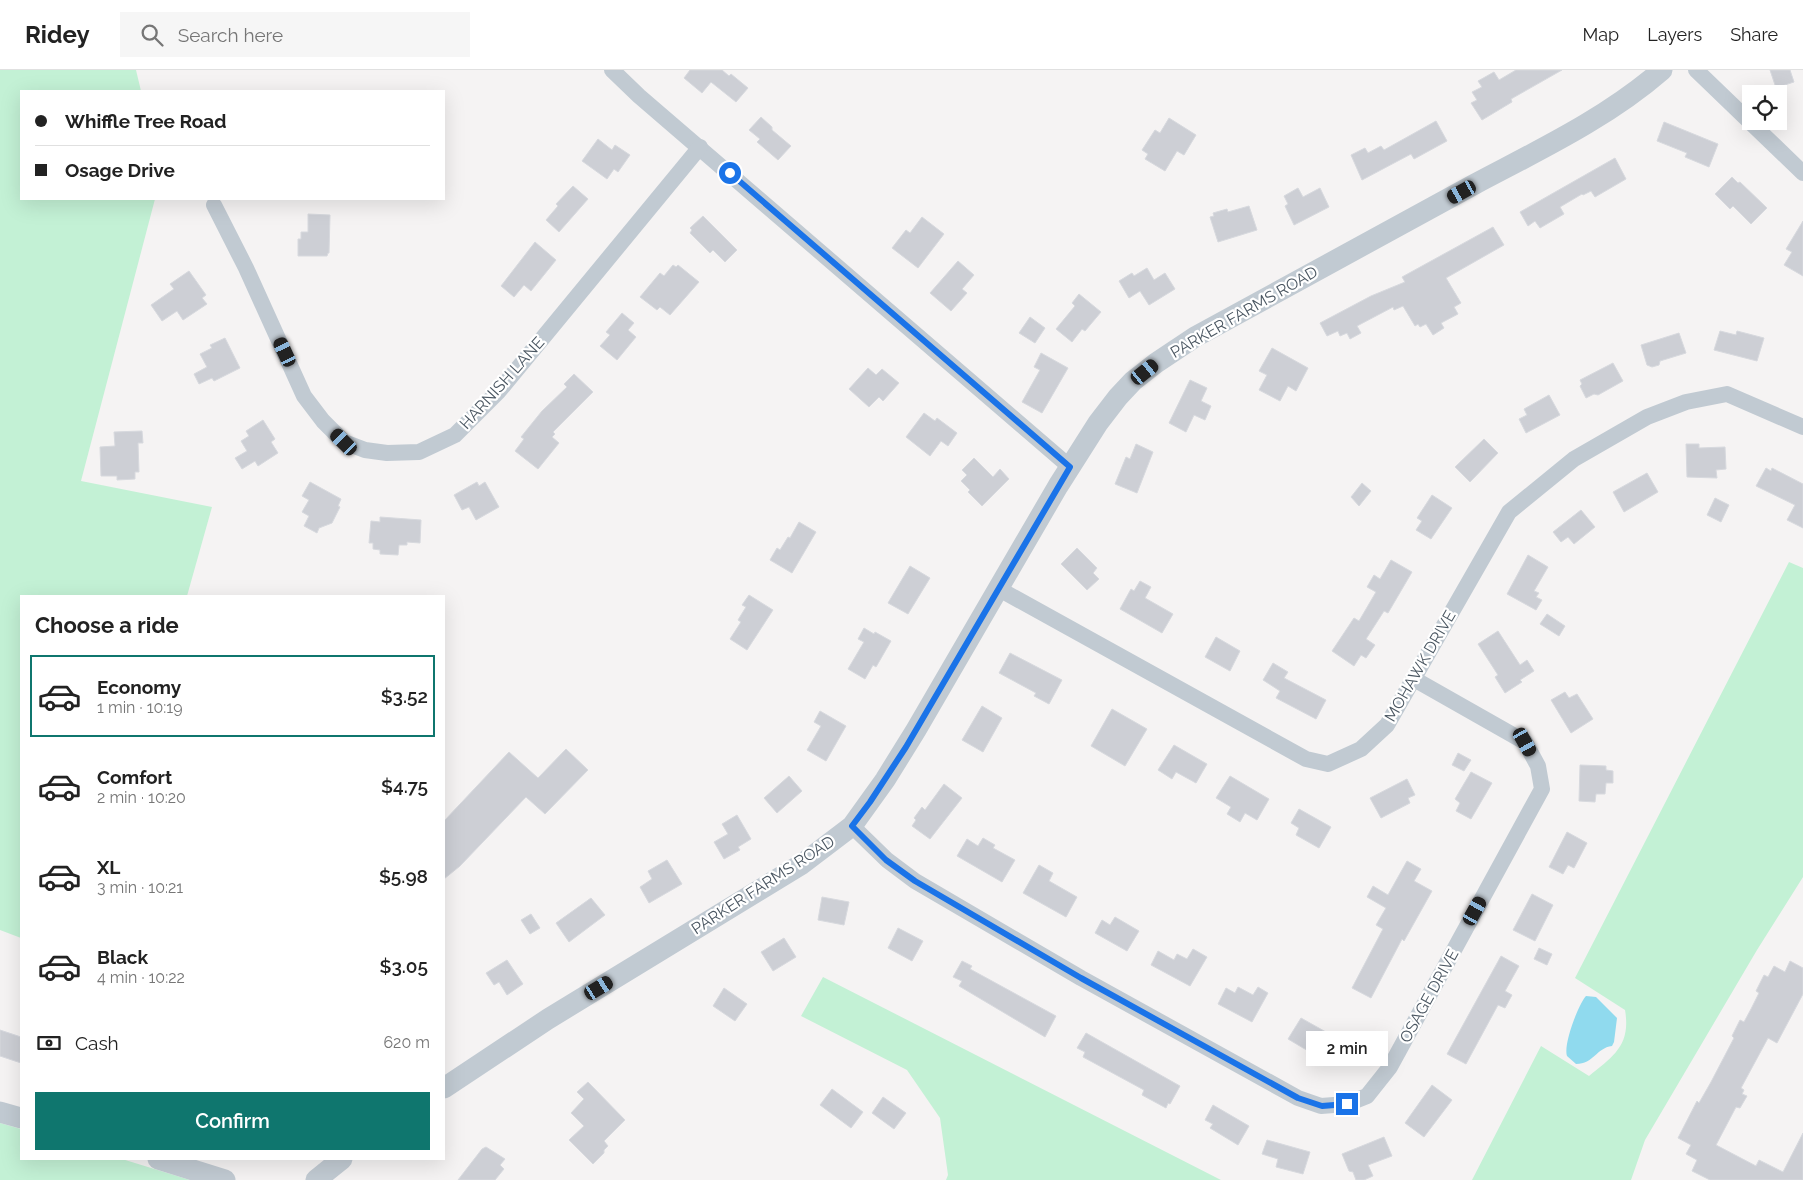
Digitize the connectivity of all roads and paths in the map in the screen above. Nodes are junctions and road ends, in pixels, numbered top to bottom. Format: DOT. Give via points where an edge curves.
graph roads {
  1 [pos="612,70"];
  2 [pos="1662,70"];
  3 [pos="1696,70"];
  4 [pos="700,147"];
  5 [pos="1803,173"];
  6 [pos="214,205"];
  7 [pos="1803,427"];
  8 [pos="1070,467"];
  9 [pos="999,589"];
  10 [pos="1414,678"];
  11 [pos="852,826"];
  12 [pos="445,1087"];
  13 [pos="0,1112"];
  14 [pos="20,1118"];
  15 [pos="161,1160"];
  16 [pos="341,1160"];
  17 [pos="225,1180"];
  18 [pos="316,1180"];
  1 -- 4 [label="street"];
  2 -- 8 [label="street, PARKER FARMS ROAD" via="1596,117 1539,150 1195,337 1156,362 1118,397"];
  3 -- 5 [label="street"];
  4 -- 6 [label="street, HARNISH LANE" via="499,391 455,435 419,452 387,454 365,450 344,442 323,421 304,396"];
  4 -- 8 [label="street"];
  7 -- 10 [label="street, MOHAWK DRIVE" via="1727,394 1686,402 1647,417 1574,459 1509,512"];
  8 -- 9 [label="street, PARKER FARMS ROAD"];
  9 -- 10 [label="street, MOHAWK DRIVE" via="1306,759 1328,764 1361,749 1387,725"];
  9 -- 11 [label="street, PARKER FARMS ROAD" via="885,780"];
  10 -- 11 [label="street, OSAGE DRIVE" via="1525,742 1538,766 1542,789 1390,1067 1366,1096 1347,1104 1322,1106 1298,1098 1081,978 915,881 886,860"];
  11 -- 12 [label="street, PARKER FARMS ROAD" via="802,864 548,1019"];
  13 -- 14 [label="street"];
  15 -- 17 [label="street"];
  16 -- 18 [label="street"];
}
